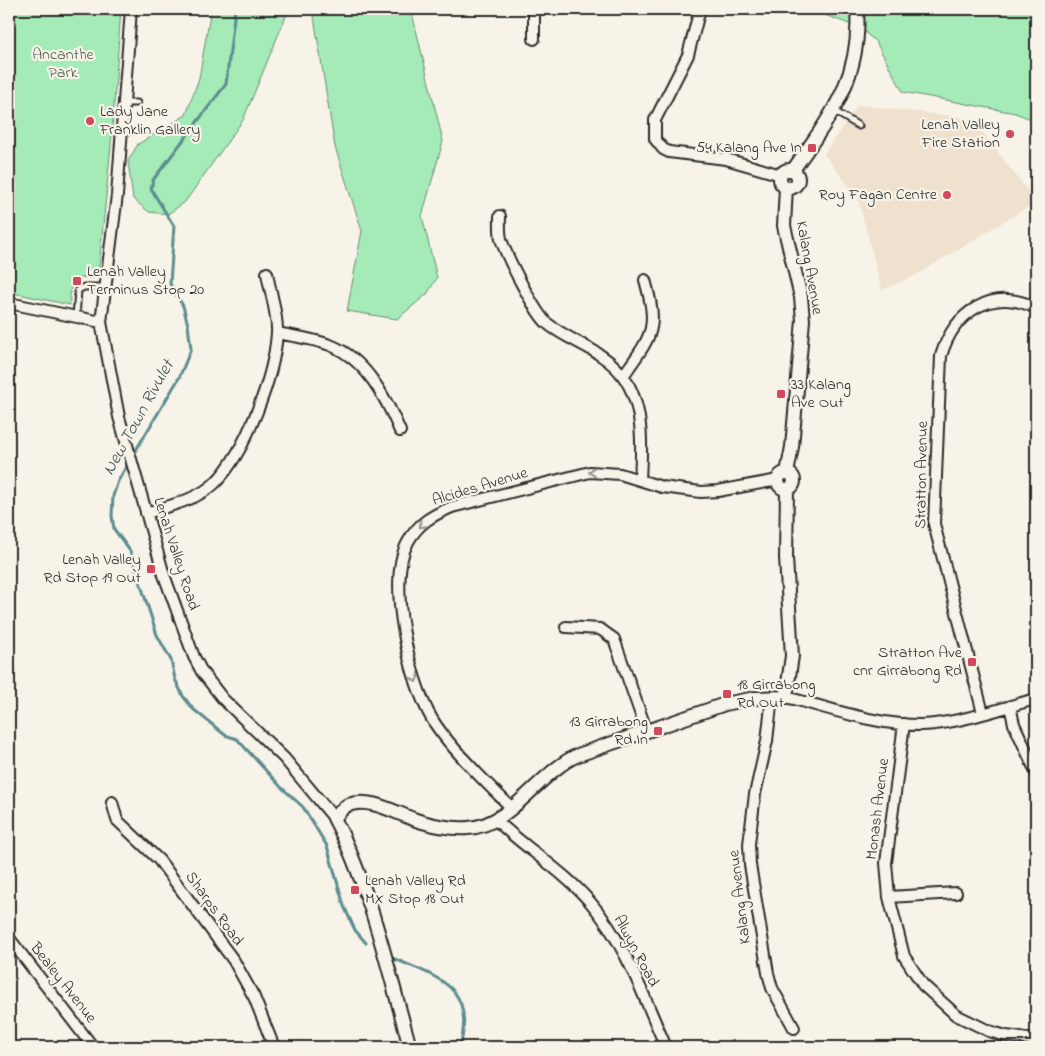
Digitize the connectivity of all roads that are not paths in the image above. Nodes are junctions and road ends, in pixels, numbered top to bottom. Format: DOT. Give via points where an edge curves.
graph roads {
  1 [pos="132,9"];
  2 [pos="534,9"];
  3 [pos="700,9"];
  4 [pos="857,9"];
  5 [pos="534,39"];
  6 [pos="124,103"];
  7 [pos="137,103"];
  8 [pos="834,111"];
  9 [pos="859,126"];
  10 [pos="787,173"];
  11 [pos="500,216"];
  12 [pos="267,273"];
  13 [pos="645,280"];
  14 [pos="105,286"];
  15 [pos="9,303"];
  16 [pos="1036,308"];
  17 [pos="76,318"];
  18 [pos="101,322"];
  19 [pos="277,332"];
  20 [pos="623,376"];
  21 [pos="400,431"];
  22 [pos="640,479"];
  23 [pos="784,481"];
  24 [pos="146,513"];
  25 [pos="566,627"];
  26 [pos="772,697"];
  27 [pos="786,697"];
  28 [pos="1036,699"];
  29 [pos="1010,706"];
  30 [pos="983,713"];
  31 [pos="904,724"];
  32 [pos="647,732"];
  33 [pos="1036,772"];
  34 [pos="112,802"];
  35 [pos="511,807"];
  36 [pos="334,818"];
  37 [pos="496,820"];
  38 [pos="956,893"];
  39 [pos="889,897"];
  40 [pos="9,938"];
  41 [pos="794,1028"];
  42 [pos="1036,1040"];
  43 [pos="93,1047"];
  44 [pos="274,1047"];
  45 [pos="410,1047"];
  46 [pos="666,1047"];
  1 -- 6 [label="street, Lenah Valley Road"];
  2 -- 5 [label="street"];
  3 -- 10 [label="street" via="688,55 655,120 655,139 668,152 726,159"];
  4 -- 8 [label="street" via="855,61"];
  6 -- 7 [label="lane"];
  6 -- 14 [label="street, Lenah Valley Road" via="117,195"];
  8 -- 9 [label="lane"];
  8 -- 10 [label="street"];
  10 -- 23 [label="street, Kalang Avenue" via="781,182 786,187 784,226 803,320 792,447"];
  11 -- 20 [label="street" via="501,240 542,318 598,354"];
  12 -- 19 [label="street"];
  13 -- 20 [label="street" via="653,309 653,328"];
  14 -- 17 [label="lane" via="78,290"];
  14 -- 18 [label="street, Lenah Valley Road"];
  15 -- 17 [label="street"];
  16 -- 30 [label="street, Stratton Avenue" via="1011,300 998,300 975,308 950,332 941,356 934,524"];
  17 -- 18 [label="street"];
  18 -- 24 [label="street, Lenah Valley Road" via="112,386"];
  19 -- 21 [label="street" via="330,345 351,358 381,393"];
  19 -- 24 [label="street" via="261,400 248,434 232,462 215,483 193,498"];
  20 -- 22 [label="street" via="638,416"];
  22 -- 23 [label="street, Alcides Avenue" via="680,491 701,492"];
  22 -- 35 [label="street, Alcides Avenue, one-way" via="590,472 452,507 419,526 403,554 402,623 424,704 450,742"];
  23 -- 27 [label="street, Kalang Avenue" via="792,656"];
  24 -- 36 [label="street, Lenah Valley Road" via="178,615 202,672 223,700 291,765"];
  25 -- 32 [label="street" via="600,629 614,639"];
  26 -- 27 [label="street"];
  26 -- 32 [label="street" via="725,704"];
  26 -- 41 [label="street, Kalang Avenue" via="751,821 750,865 772,988"];
  27 -- 31 [label="street"];
  28 -- 29 [label="street"];
  29 -- 30 [label="street"];
  29 -- 33 [label="street" via="1014,724"];
  30 -- 31 [label="street" via="940,723"];
  31 -- 39 [label="street, Monash Avenue" via="886,862"];
  32 -- 35 [label="street" via="568,759"];
  34 -- 44 [label="street, Sharps Road" via="117,820 159,860 234,961 254,997"];
  35 -- 37 [label="street"];
  36 -- 37 [label="street" via="348,805 364,804 446,828 478,828"];
  36 -- 45 [label="street, Lenah Valley Road" via="373,920"];
  37 -- 46 [label="street, Alwyn Road" via="580,891 601,916 620,946"];
  38 -- 39 [label="street"];
  39 -- 42 [label="street, Monash Avenue" via="904,956 932,995 971,1024 1006,1036"];
  40 -- 43 [label="street, Bealey Avenue"];
}
